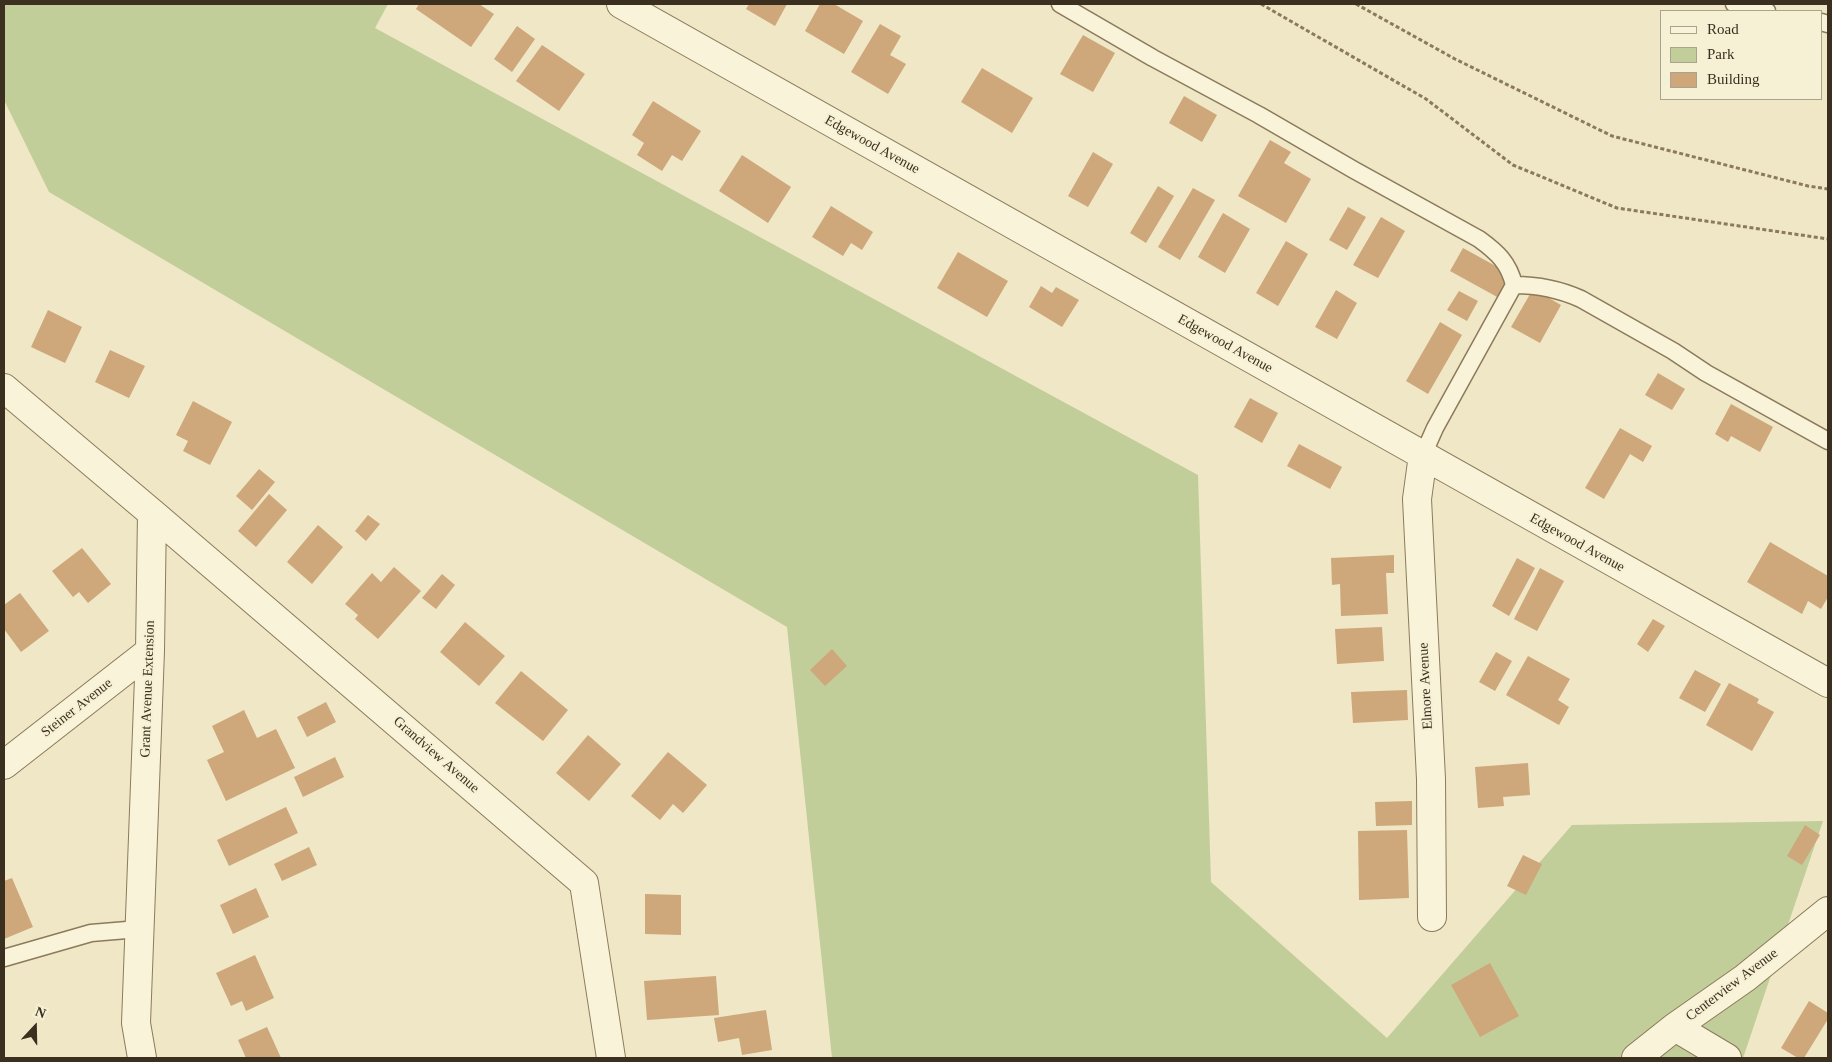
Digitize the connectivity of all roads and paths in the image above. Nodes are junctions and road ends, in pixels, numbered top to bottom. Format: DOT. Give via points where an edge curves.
graph roads {
  1 [pos="621,4"];
  2 [pos="1060,4"];
  3 [pos="1261,4"];
  4 [pos="1356,4"];
  5 [pos="1734,4"];
  6 [pos="1762,10"];
  7 [pos="1828,190"];
  8 [pos="1828,239"];
  9 [pos="1514,285"];
  10 [pos="4,388"];
  11 [pos="1828,441"];
  12 [pos="1423,455"];
  13 [pos="152,512"];
  14 [pos="150,651"];
  15 [pos="1828,683"];
  16 [pos="4,765"];
  17 [pos="1828,911"];
  18 [pos="1432,917"];
  19 [pos="139,929"];
  20 [pos="4,958"];
  21 [pos="1675,1027"];
  22 [pos="142,1058"];
  23 [pos="611,1058"];
  24 [pos="1636,1058"];
  25 [pos="1727,1058"];
  1 -- 12 [label="street, Edgewood Avenue"];
  2 -- 9 [label="lane" via="1479,239 1507,264"];
  3 -- 8 [label="path" via="1426,99 1513,164 1548,179 1618,208"];
  4 -- 7 [label="path" via="1455,58 1612,136"];
  5 -- 6 [label="lane"];
  9 -- 11 [label="lane" via="1549,287 1581,299"];
  9 -- 12 [label="lane"];
  10 -- 13 [label="street"];
  12 -- 15 [label="street, Edgewood Avenue"];
  12 -- 18 [label="street, Elmore Avenue" via="1417,499 1431,780"];
  13 -- 14 [label="street, Grant Avenue Extension"];
  13 -- 23 [label="street, Grandview Avenue" via="584,883"];
  14 -- 16 [label="street, Steiner Avenue"];
  14 -- 19 [label="street, Grant Avenue Extension"];
  17 -- 21 [label="street, Centerview Avenue" via="1744,978"];
  19 -- 20 [label="lane" via="91,933"];
  19 -- 22 [label="street, Grant Avenue Extension" via="136,1023"];
  21 -- 24 [label="street, Centerview Avenue"];
  21 -- 25 [label="street"];
}
